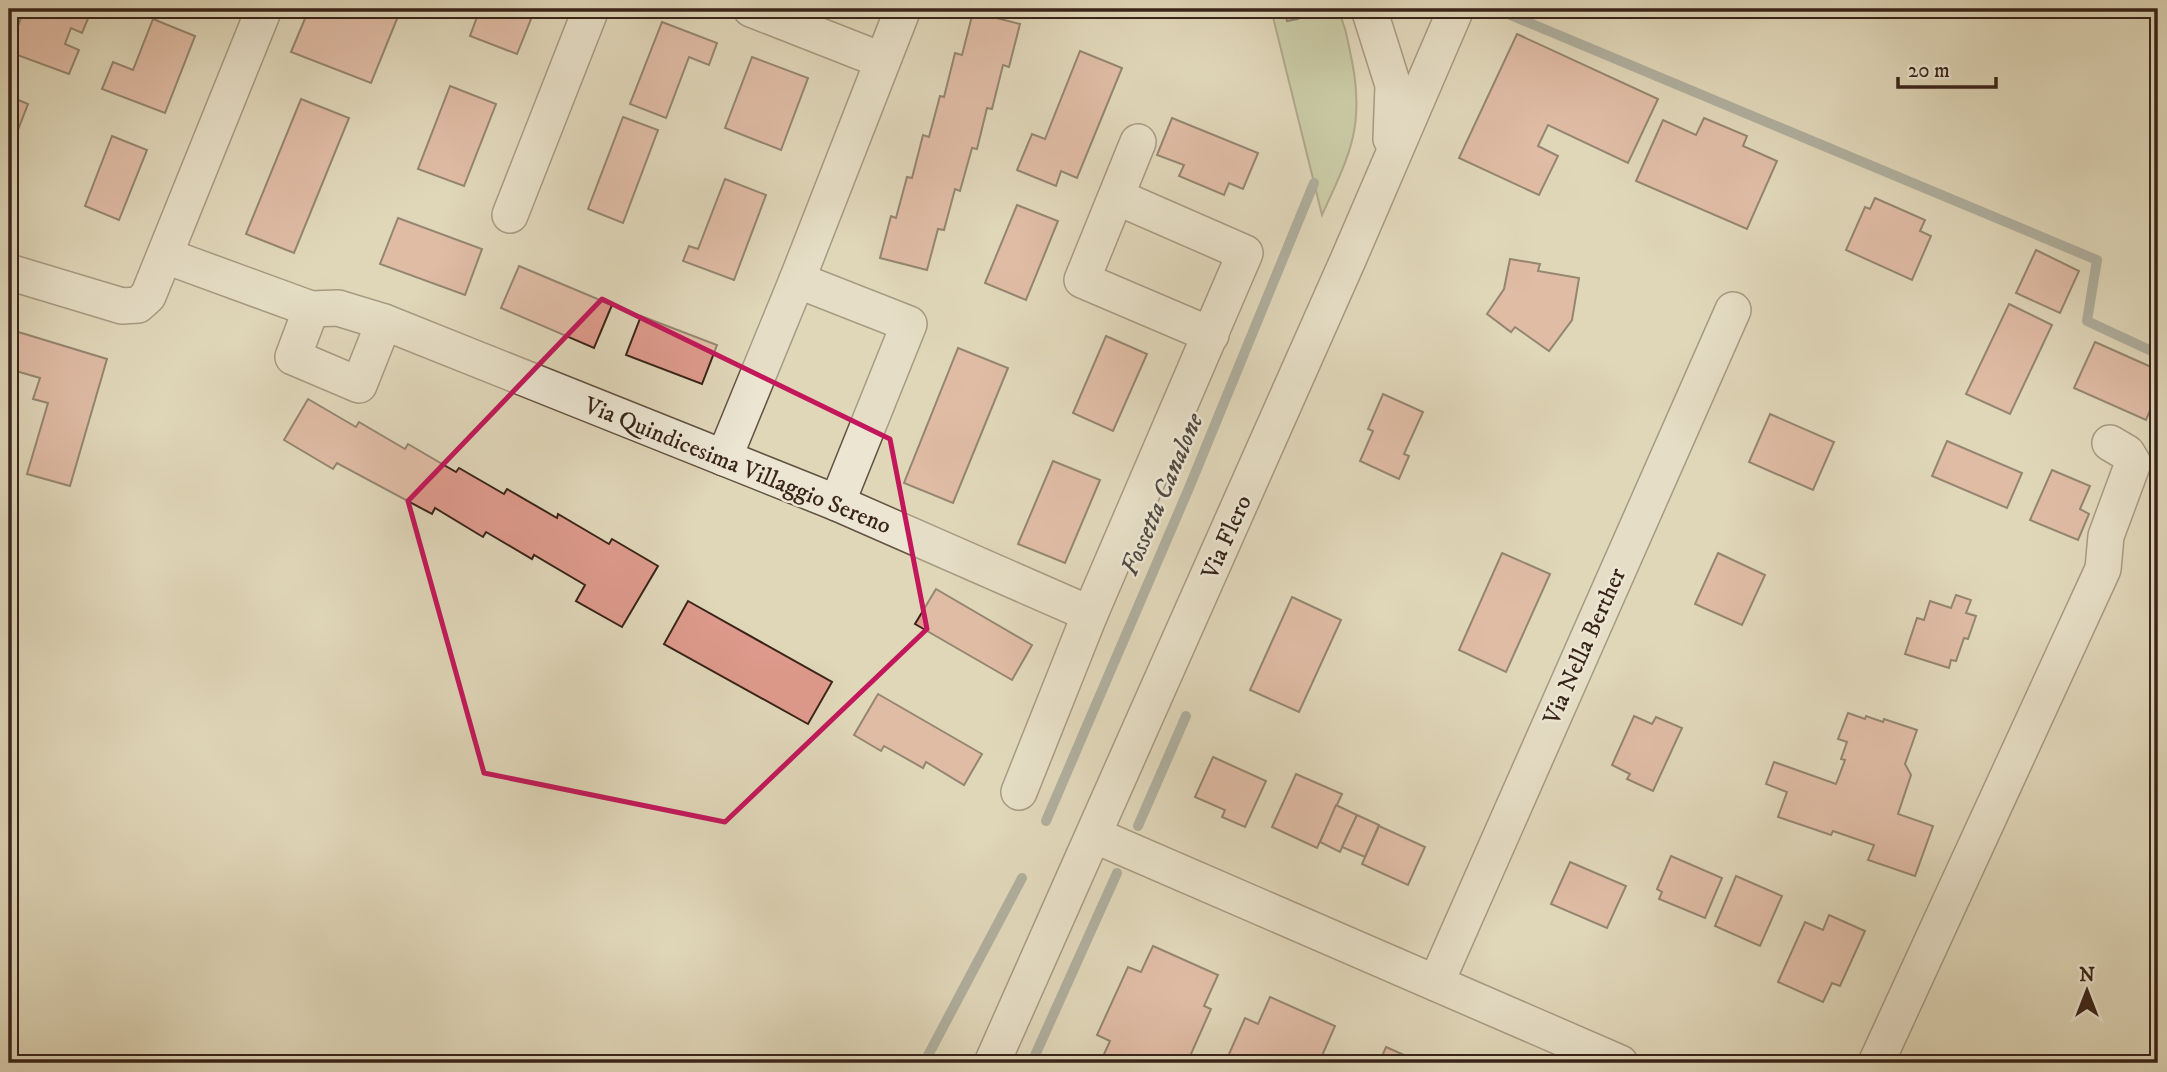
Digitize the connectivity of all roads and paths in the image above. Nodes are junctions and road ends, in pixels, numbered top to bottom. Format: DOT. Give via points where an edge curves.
graph roads {
  1 [pos="264,9"];
  2 [pos="591,9"];
  3 [pos="751,9"];
  4 [pos="903,9"];
  5 [pos="1369,9"];
  6 [pos="1456,9"];
  7 [pos="881,60"];
  8 [pos="1138,142"];
  9 [pos="1389,163"];
  10 [pos="1117,197"];
  11 [pos="510,215"];
  12 [pos="166,256"];
  13 [pos="9,272"];
  14 [pos="797,279"];
  15 [pos="311,309"];
  16 [pos="1733,310"];
  17 [pos="384,322"];
  18 [pos="1211,335"];
  19 [pos="2110,443"];
  20 [pos="724,458"];
  21 [pos="836,503"];
  22 [pos="1090,614"];
  23 [pos="1018,792"];
  24 [pos="1094,835"];
  25 [pos="1436,983"];
  26 [pos="992,1063"];
  27 [pos="1620,1063"];
  28 [pos="1876,1063"];
  1 -- 12 [label="street"];
  2 -- 11 [label="street"];
  3 -- 7 [label="street"];
  4 -- 7 [label="street"];
  5 -- 9 [label="street" via="1393,85"];
  6 -- 9 [label="street, Via Flero"];
  7 -- 14 [label="street"];
  8 -- 10 [label="street"];
  9 -- 24 [label="street, Via Flero"];
  10 -- 18 [label="street" via="1245,253"];
  10 -- 18 [label="street" via="1082,280"];
  12 -- 13 [label="street" via="148,296 138,305 122,306"];
  12 -- 15 [label="street, Via Quindicesima Villaggio Sereno"];
  14 -- 20 [label="street"];
  14 -- 21 [label="street" via="909,324"];
  15 -- 17 [label="street, Via Quindicesima Villaggio Sereno" via="338,308"];
  15 -- 17 [label="street" via="293,357 359,385"];
  16 -- 25 [label="street, Via Nella Berther"];
  17 -- 20 [label="street, Via Quindicesima Villaggio Sereno"];
  18 -- 22 [label="street"];
  19 -- 28 [label="street" via="2127,453 2133,463 2106,536 2103,569"];
  20 -- 21 [label="street, Via Quindicesima Villaggio Sereno"];
  21 -- 22 [label="street, Via Quindicesima Villaggio Sereno"];
  22 -- 23 [label="street"];
  24 -- 25 [label="street"];
  24 -- 26 [label="street, Via Flero"];
  25 -- 27 [label="street"];
}
